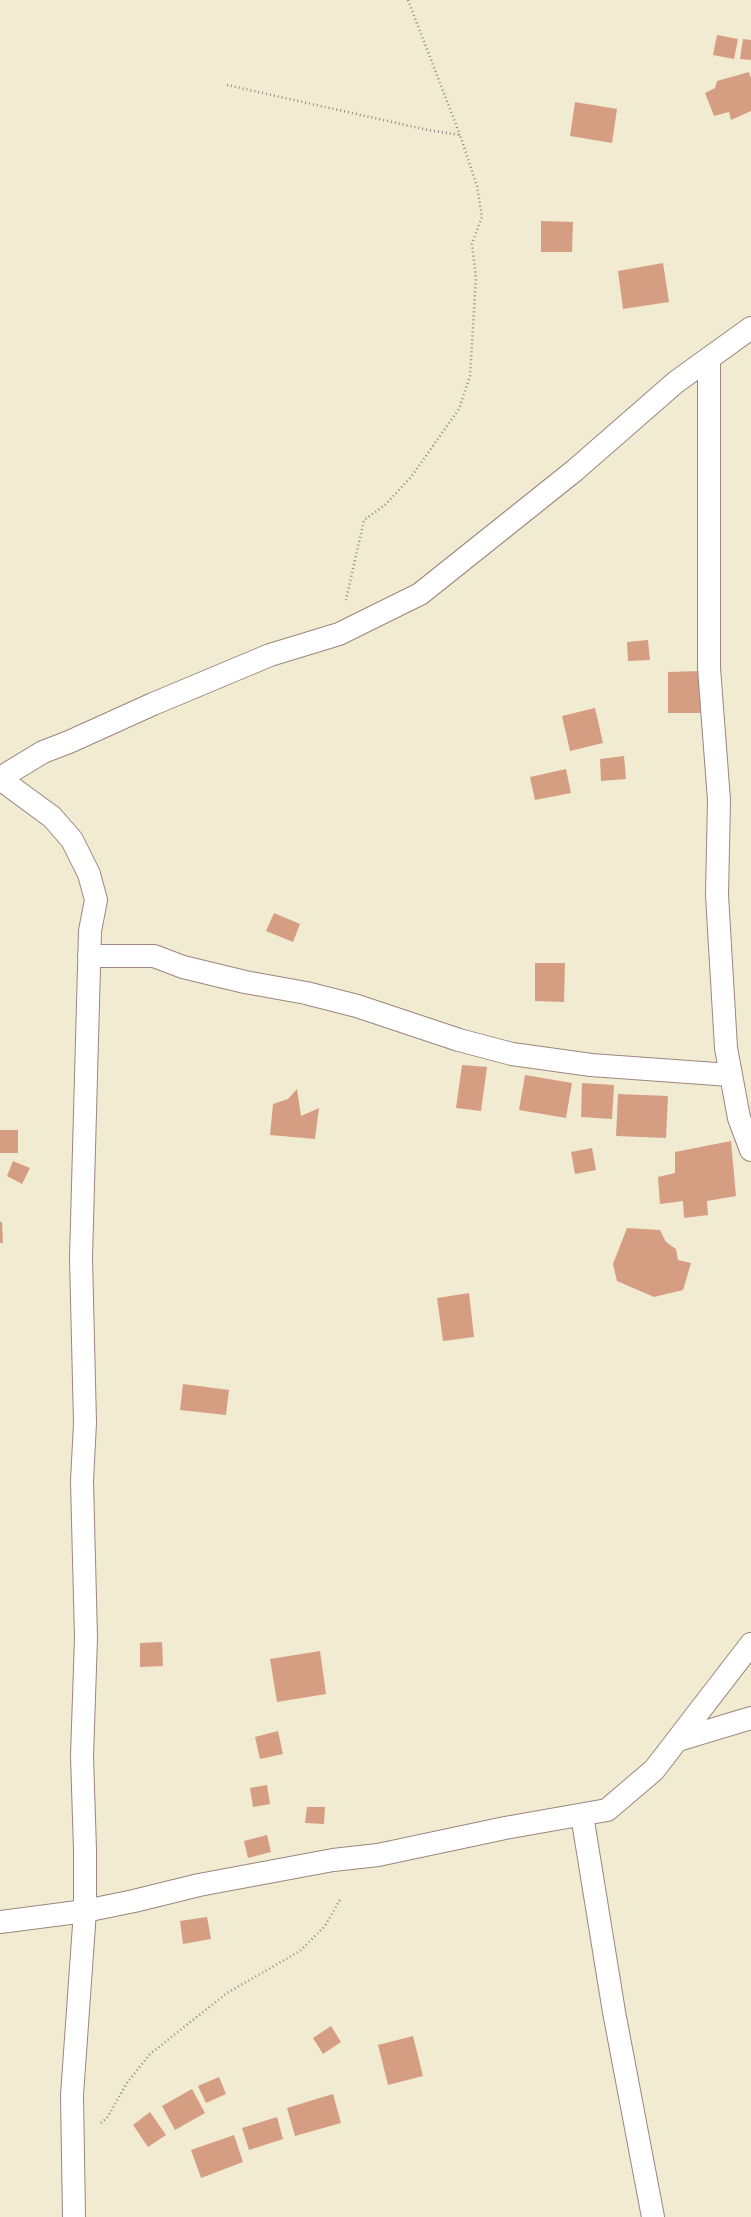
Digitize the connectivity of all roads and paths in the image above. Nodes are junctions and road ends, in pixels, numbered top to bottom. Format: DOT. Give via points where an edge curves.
graph roads {
  1 [pos="408,0"];
  2 [pos="226,85"];
  3 [pos="460,135"];
  4 [pos="751,328"];
  5 [pos="709,358"];
  6 [pos="344,632"];
  7 [pos="0,778"];
  8 [pos="89,956"];
  9 [pos="730,1075"];
  10 [pos="751,1150"];
  11 [pos="751,1644"];
  12 [pos="751,1718"];
  13 [pos="678,1740"];
  14 [pos="582,1815"];
  15 [pos="341,1898"];
  16 [pos="85,1911"];
  17 [pos="0,1922"];
  18 [pos="73,2146"];
  19 [pos="74,2217"];
  20 [pos="653,2217"];
  1 -- 3 [label="path"];
  2 -- 3 [label="path"];
  3 -- 6 [label="path" via="477,186 482,217 472,244 476,278 470,376 459,409 415,472 385,505 364,520 346,596"];
  4 -- 5 [label="street"];
  5 -- 6 [label="street" via="676,382 574,471 420,594"];
  5 -- 9 [label="street" via="709,668 719,800 717,896"];
  6 -- 7 [label="street" via="270,655 153,704 43,752"];
  7 -- 8 [label="street" via="52,818 72,840 89,874 96,900 90,931"];
  8 -- 9 [label="street" via="154,956 183,967 357,1006 459,1040 512,1054 591,1065"];
  8 -- 16 [label="street" via="81,1258 85,1423 82,1481 86,1638 82,1756"];
  9 -- 10 [label="street" via="739,1118"];
  11 -- 13 [label="street"];
  12 -- 13 [label="street"];
  13 -- 14 [label="street" via="654,1770 607,1810"];
  14 -- 16 [label="street" via="505,1828 378,1855 333,1860 199,1884"];
  14 -- 20 [label="street" via="614,2012"];
  15 -- 18 [label="path" via="325,1926 300,1951 227,1993 150,2054 127,2084 107,2118"];
  16 -- 17 [label="street"];
  16 -- 18 [label="street" via="72,2095"];
  18 -- 19 [label="street"];
}
